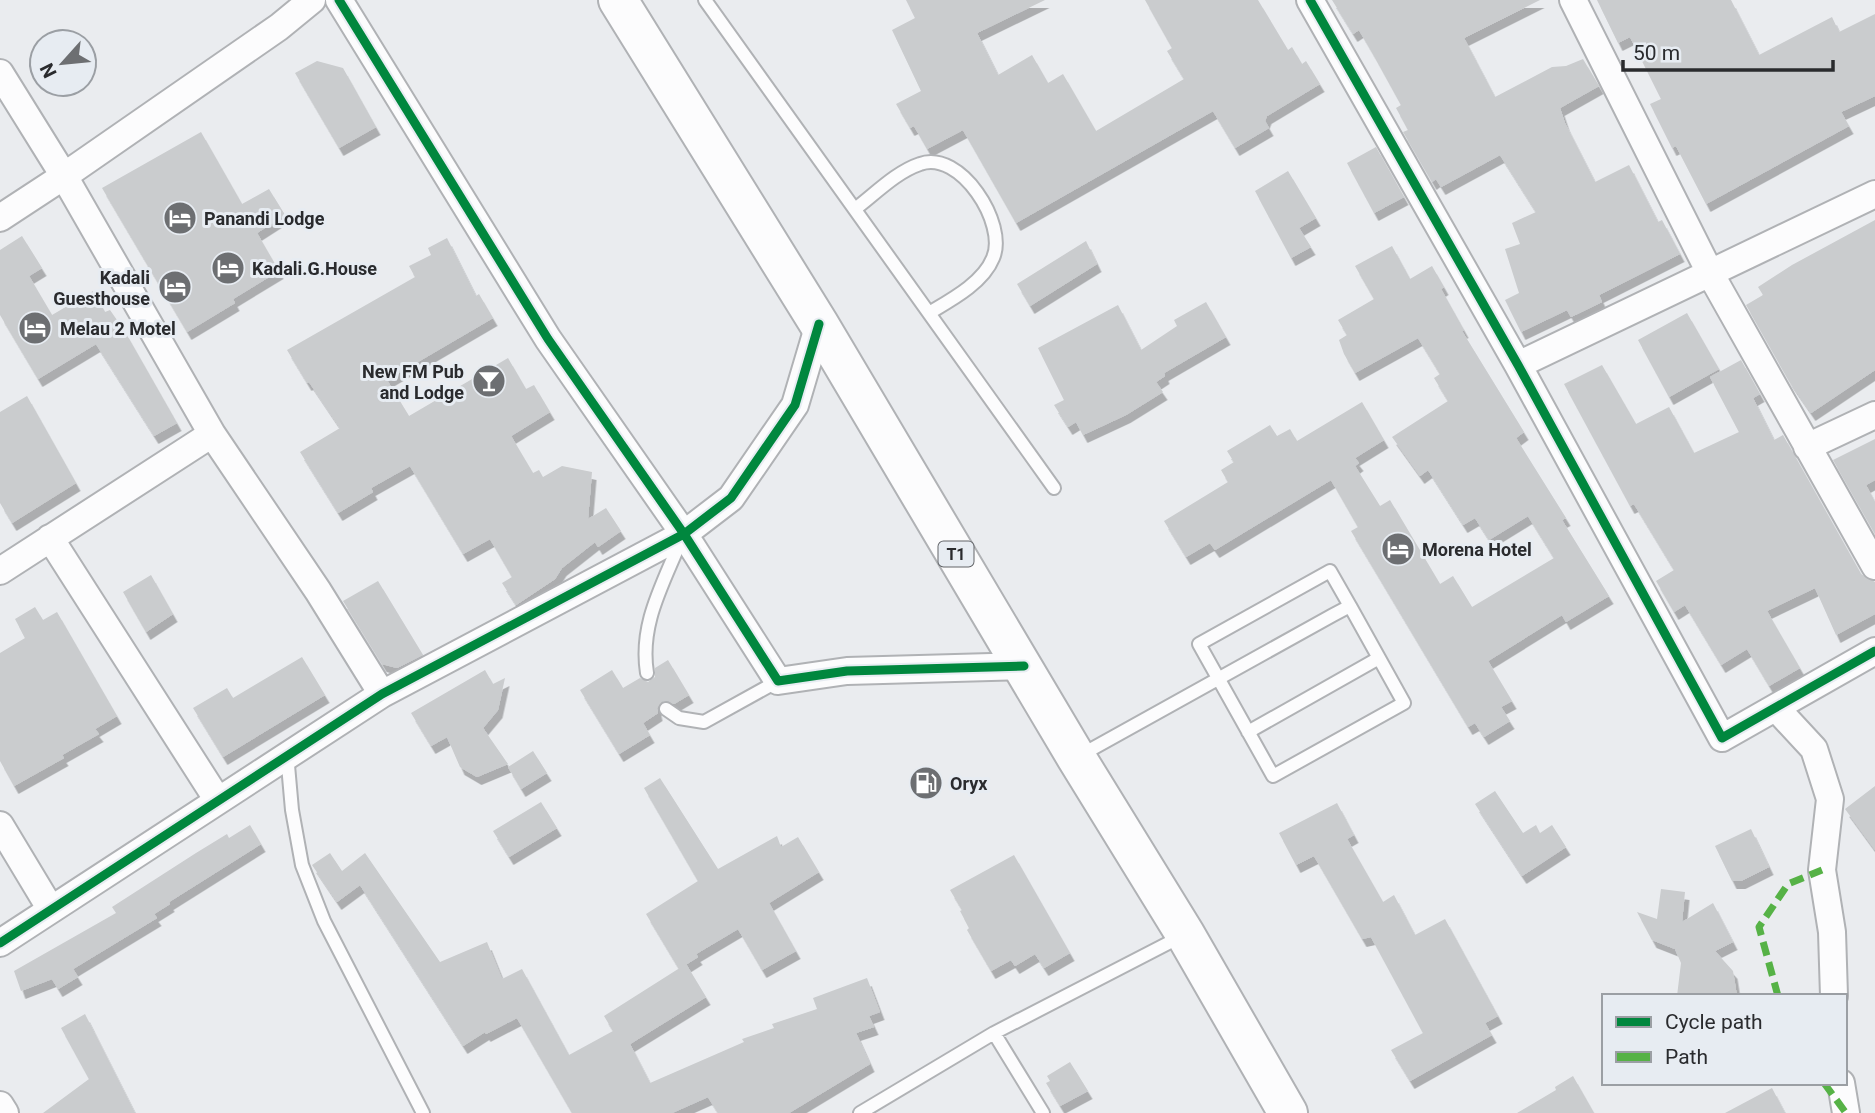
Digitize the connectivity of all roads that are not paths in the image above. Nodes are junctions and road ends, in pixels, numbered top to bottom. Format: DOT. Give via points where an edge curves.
graph roads {
  1 [pos="312,0"];
  2 [pos="339,0"];
  3 [pos="618,0"];
  4 [pos="705,0"];
  5 [pos="1310,0"];
  6 [pos="1573,0"];
  7 [pos="0,73"];
  8 [pos="64,176"];
  9 [pos="1875,194"];
  10 [pos="855,209"];
  11 [pos="0,218"];
  12 [pos="1710,273"];
  13 [pos="929,313"];
  14 [pos="819,324"];
  15 [pos="1518,365"];
  16 [pos="1875,415"];
  17 [pos="212,434"];
  18 [pos="1807,447"];
  19 [pos="1054,488"];
  20 [pos="684,534"];
  21 [pos="50,538"];
  22 [pos="1875,566"];
  23 [pos="0,571"];
  24 [pos="1350,606"];
  25 [pos="1875,651"];
  26 [pos="1379,659"];
  27 [pos="1024,666"];
  28 [pos="647,673"];
  29 [pos="1219,678"];
  30 [pos="778,681"];
  31 [pos="382,694"];
  32 [pos="1776,708"];
  33 [pos="666,709"];
  34 [pos="1248,732"];
  35 [pos="286,754"];
  36 [pos="1076,757"];
  37 [pos="217,799"];
  38 [pos="0,825"];
  39 [pos="50,908"];
  40 [pos="1185,934"];
  41 [pos="0,943"];
  42 [pos="1834,994"];
  43 [pos="994,1033"];
  44 [pos="1840,1085"];
  45 [pos="0,1105"];
  46 [pos="5,1113"];
  47 [pos="424,1113"];
  48 [pos="860,1113"];
  49 [pos="1043,1113"];
  50 [pos="1287,1113"];
  51 [pos="1846,1113"];
  1 -- 8 [label="street"];
  2 -- 20 [label="street" via="548,339"];
  3 -- 14 [label="highway, T1"];
  4 -- 10 [label="lane"];
  5 -- 15 [label="street"];
  6 -- 12 [label="street"];
  7 -- 8 [label="street"];
  8 -- 11 [label="street"];
  8 -- 17 [label="street"];
  9 -- 12 [label="street"];
  10 -- 13 [label="lane"];
  10 -- 13 [label="lane" via="899,175 922,163 939,162 954,169 987,208 995,226 993,259 967,289"];
  12 -- 15 [label="street"];
  12 -- 18 [label="street"];
  13 -- 19 [label="lane"];
  14 -- 20 [label="street" via="795,405 731,498"];
  14 -- 27 [label="highway, T1"];
  15 -- 32 [label="street" via="1722,738"];
  16 -- 18 [label="street"];
  17 -- 21 [label="street"];
  17 -- 31 [label="street"];
  18 -- 22 [label="street"];
  20 -- 28 [label="lane" via="648,618 643,649"];
  20 -- 30 [label="street"];
  20 -- 31 [label="street"];
  21 -- 23 [label="street"];
  21 -- 37 [label="street"];
  24 -- 26 [label="lane"];
  24 -- 29 [label="lane"];
  24 -- 29 [label="lane" via="1330,571 1199,643"];
  25 -- 32 [label="street"];
  26 -- 34 [label="lane"];
  26 -- 34 [label="lane" via="1404,703 1273,776"];
  27 -- 30 [label="street" via="847,671"];
  27 -- 36 [label="highway, T1"];
  29 -- 34 [label="lane"];
  29 -- 36 [label="lane"];
  30 -- 33 [label="lane" via="704,722 679,718"];
  31 -- 35 [label="street"];
  32 -- 42 [label="street" via="1814,750 1830,799 1822,870 1832,932"];
  35 -- 37 [label="street"];
  35 -- 47 [label="lane" via="302,865 324,921"];
  36 -- 40 [label="highway, T1"];
  37 -- 39 [label="street"];
  38 -- 39 [label="street"];
  39 -- 41 [label="street"];
  40 -- 43 [label="lane"];
  40 -- 50 [label="highway, T1"];
  43 -- 48 [label="lane"];
  43 -- 49 [label="lane"];
  44 -- 51 [label="street"];
  45 -- 46 [label="street"];
}
